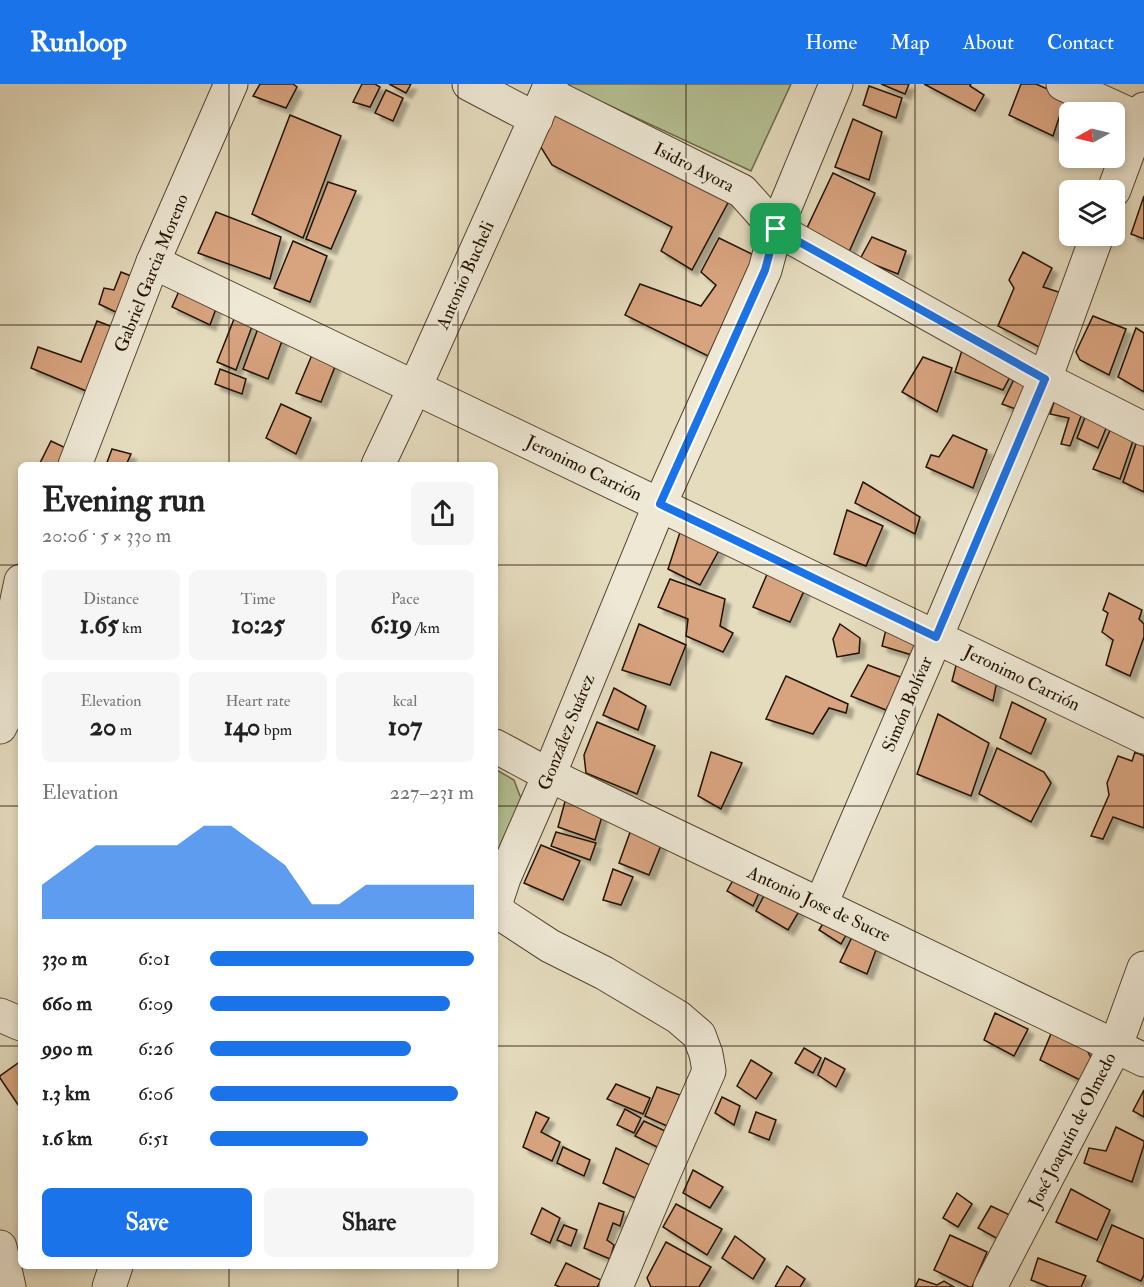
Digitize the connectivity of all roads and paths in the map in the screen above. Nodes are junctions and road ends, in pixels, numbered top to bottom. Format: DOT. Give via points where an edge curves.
graph roads {
  1 [pos="231,84"];
  2 [pos="469,84"];
  3 [pos="836,84"];
  4 [pos="1063,84"];
  5 [pos="545,99"];
  6 [pos="1143,117"];
  7 [pos="1118,180"];
  8 [pos="776,229"];
  9 [pos="1093,246"];
  10 [pos="153,262"];
  11 [pos="1045,379"];
  12 [pos="415,387"];
  13 [pos="1144,429"];
  14 [pos="76,462"];
  15 [pos="379,462"];
  16 [pos="660,504"];
  17 [pos="18,595"];
  18 [pos="936,637"];
  19 [pos="0,727"];
  20 [pos="1144,737"];
  21 [pos="498,748"];
  22 [pos="549,775"];
  23 [pos="498,896"];
  24 [pos="821,904"];
  25 [pos="498,912"];
  26 [pos="1144,968"];
  27 [pos="0,1015"];
  28 [pos="18,1023"];
  29 [pos="1130,1052"];
  30 [pos="0,1247"];
  31 [pos="115,1269"];
  32 [pos="9,1287"];
  33 [pos="109,1287"];
  34 [pos="616,1287"];
  35 [pos="990,1287"];
  1 -- 10 [label="street, Gabriel Garcia Moreno"];
  2 -- 5 [label="street, Isidro Ayora"];
  3 -- 8 [label="street, González Suárez"];
  4 -- 6 [label="street"];
  5 -- 8 [label="street, Isidro Ayora" via="742,191"];
  5 -- 12 [label="street, Antonio Bucheli"];
  6 -- 7 [label="street"];
  8 -- 11 [label="street, Isidro Ayora"];
  8 -- 16 [label="street, González Suárez" via="765,270"];
  9 -- 11 [label="street, Simón Bolívar"];
  10 -- 12 [label="street, Jeronimo Carrión"];
  10 -- 14 [label="street, Gabriel Garcia Moreno"];
  11 -- 13 [label="street, Isidro Ayora"];
  11 -- 18 [label="street, Simón Bolívar"];
  12 -- 15 [label="street, Antonio Bucheli"];
  12 -- 16 [label="street, Jeronimo Carrión"];
  16 -- 18 [label="street, Jeronimo Carrión"];
  16 -- 22 [label="street, González Suárez"];
  17 -- 19 [label="street" via="9,709"];
  18 -- 20 [label="street, Jeronimo Carrión"];
  18 -- 24 [label="street, Simón Bolívar"];
  21 -- 22 [label="street, Antonio Jose de Sucre"];
  22 -- 23 [label="street, González Suárez"];
  22 -- 24 [label="street, Antonio Jose de Sucre"];
  24 -- 29 [label="street, Antonio Jose de Sucre"];
  25 -- 34 [label="street, González Suárez" via="550,946 678,1017 699,1035 706,1054 709,1071"];
  26 -- 29 [label="street, José Joaquín de Olmedo"];
  27 -- 28 [label="street"];
  29 -- 35 [label="street, José Joaquín de Olmedo"];
  30 -- 32 [label="street"];
  31 -- 33 [label="street"];
}
